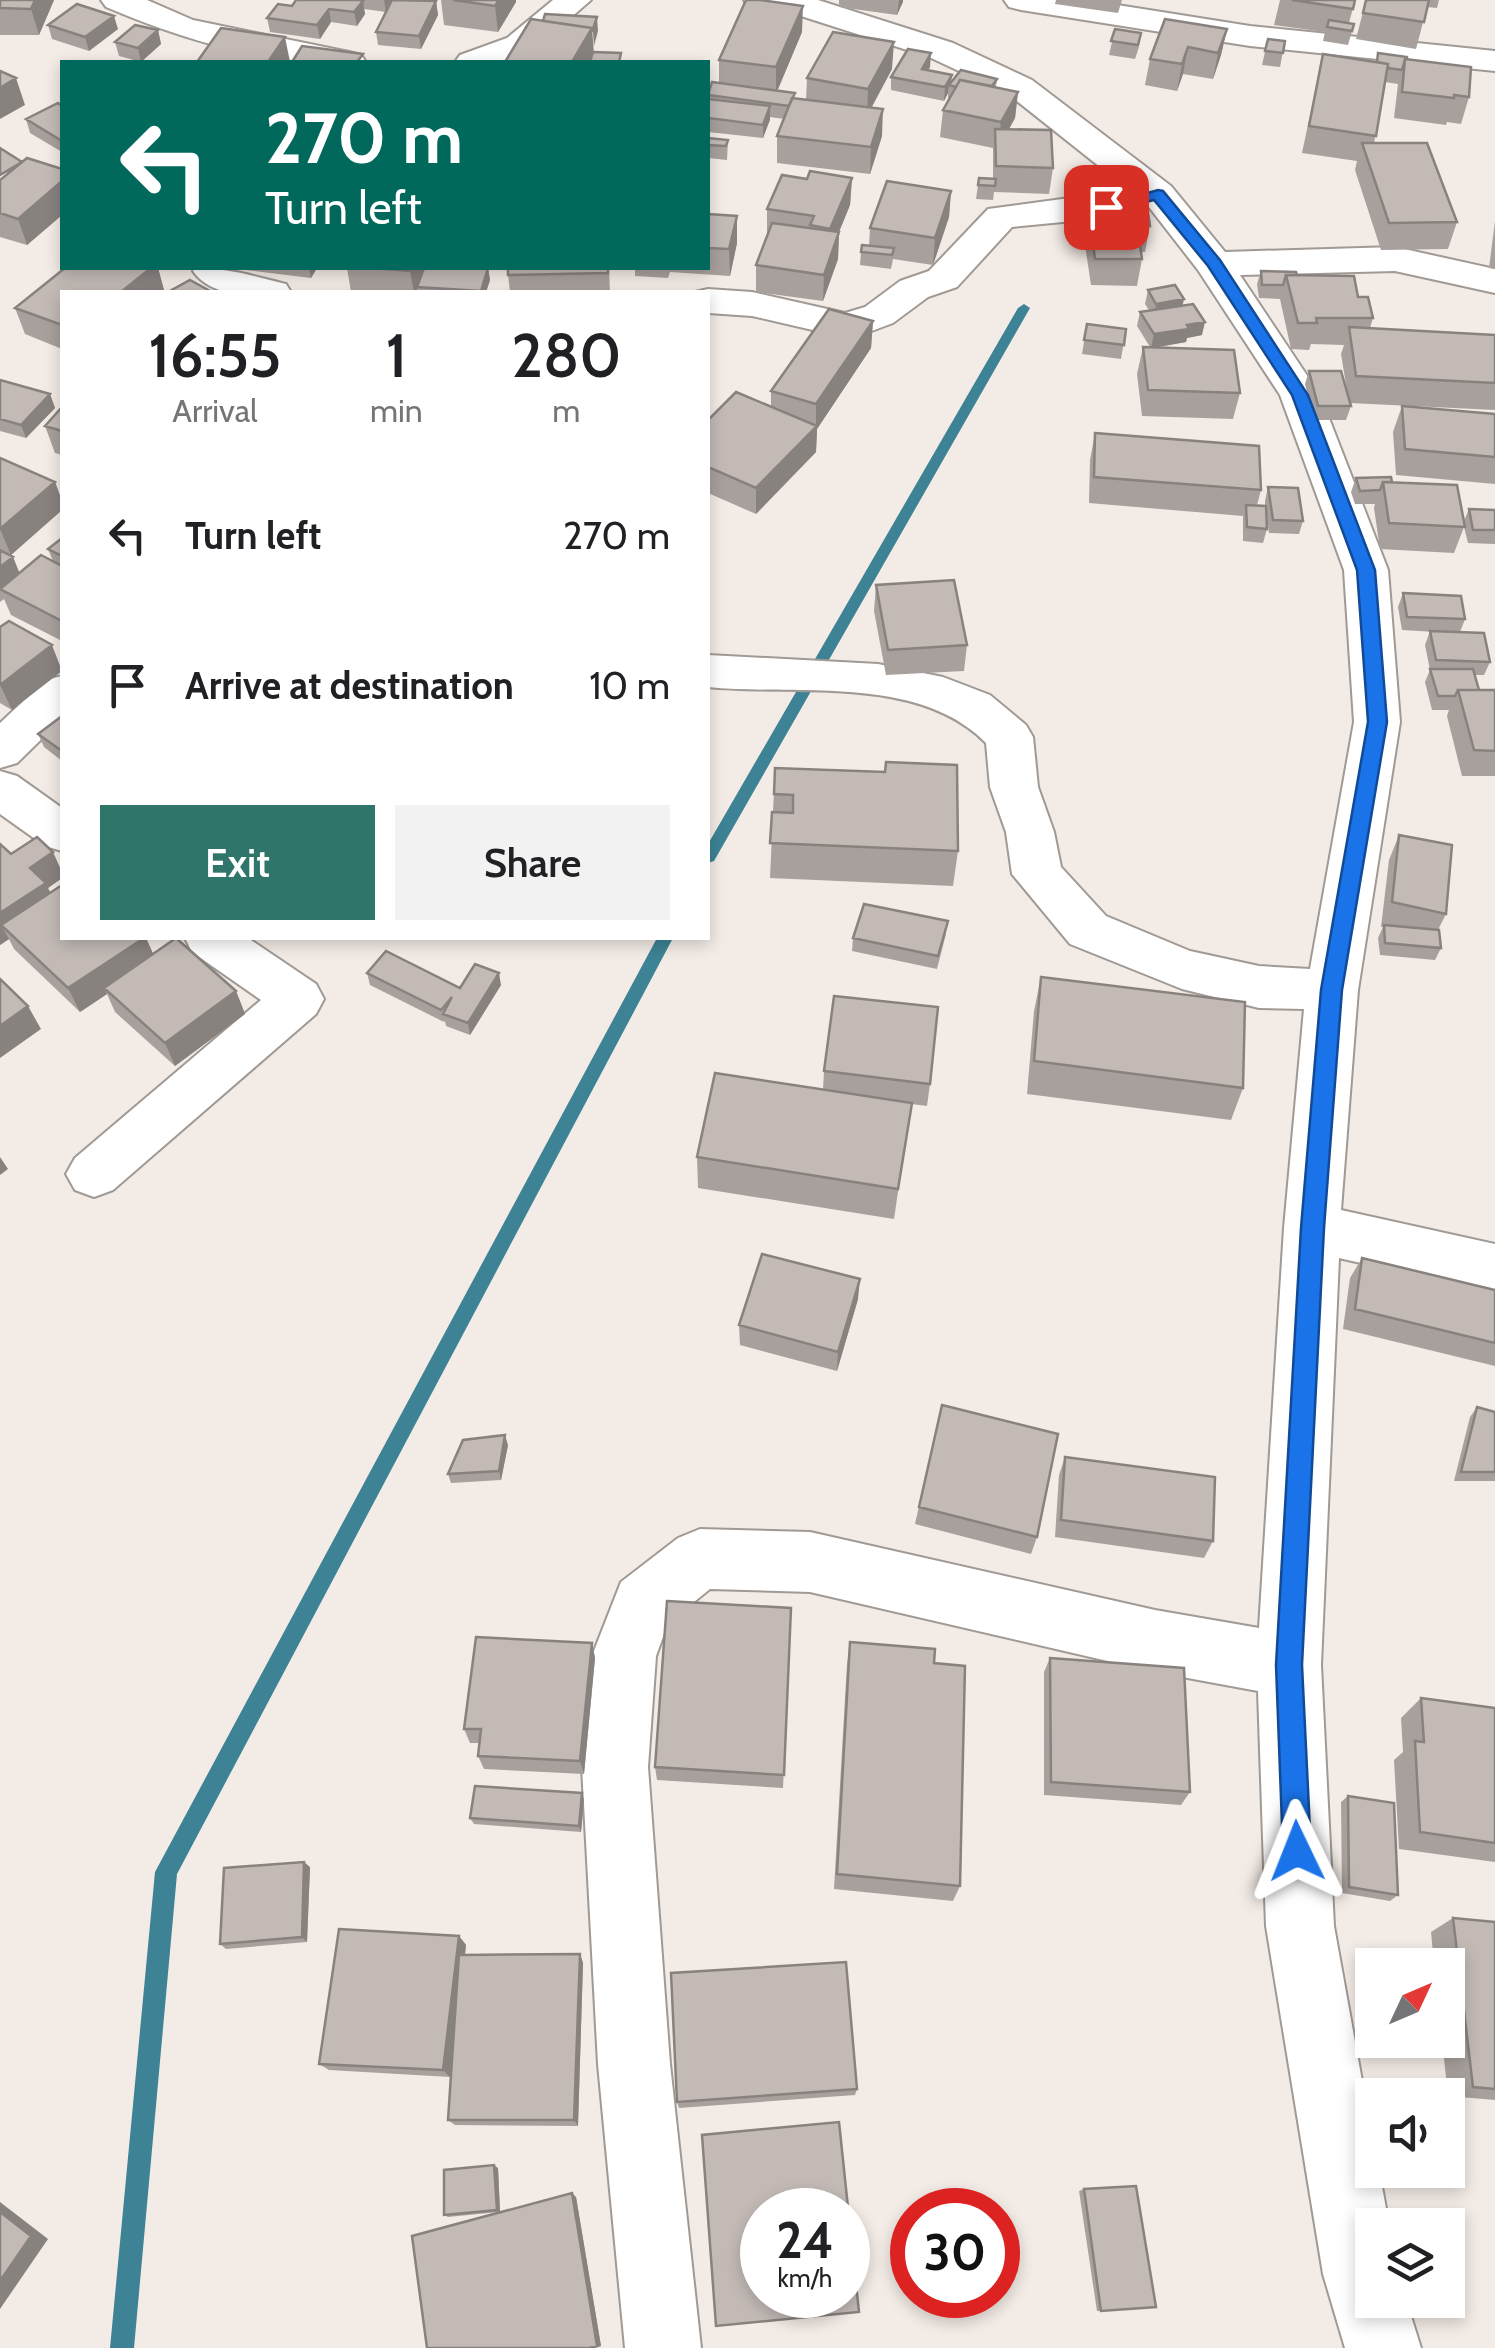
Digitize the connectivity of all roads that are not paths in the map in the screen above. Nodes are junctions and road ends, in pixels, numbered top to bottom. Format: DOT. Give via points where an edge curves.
graph roads {
  1 [pos="118,0"];
  2 [pos="574,0"];
  3 [pos="761,0"];
  4 [pos="1021,0"];
  5 [pos="1246,0"];
  6 [pos="1250,36"];
  7 [pos="339,60"];
  8 [pos="477,60"];
  9 [pos="1495,61"];
  10 [pos="1158,194"];
  11 [pos="1214,264"];
  12 [pos="213,270"];
  13 [pos="1495,281"];
  14 [pos="258,290"];
  15 [pos="710,301"];
  16 [pos="710,671"];
  17 [pos="60,694"];
  18 [pos="0,750"];
  19 [pos="0,789"];
  20 [pos="60,832"];
  21 [pos="213,940"];
  22 [pos="1332,990"];
  23 [pos="94,1174"];
  24 [pos="1312,1228"];
  25 [pos="1495,1269"];
  26 [pos="1289,1665"];
  27 [pos="663,2348"];
  28 [pos="1383,2348"];
  1 -- 7 [label="street" via="183,28"];
  2 -- 8 [label="street" via="519,44"];
  3 -- 10 [label="street" via="941,50 1020,87"];
  4 -- 6 [label="street"];
  5 -- 6 [label="street"];
  6 -- 9 [label="street"];
  10 -- 11 [label="street"];
  10 -- 15 [label="street" via="1106,207 1002,217 943,278 846,326"];
  11 -- 13 [label="street" via="1395,259"];
  11 -- 22 [label="street" via="1300,395 1366,570 1378,722"];
  12 -- 14 [label="street" via="236,287"];
  16 -- 22 [label="street" via="928,688 977,708 1009,737 1014,787 1037,874 1088,930 1182,969 1259,987"];
  17 -- 18 [label="street"];
  19 -- 20 [label="street"];
  21 -- 23 [label="street" via="298,999"];
  22 -- 24 [label="street"];
  24 -- 25 [label="street"];
  24 -- 26 [label="street"];
  26 -- 27 [label="street" via="810,1562 700,1560 642,1603 624,1656 615,1767 634,2064"];
  26 -- 28 [label="street" via="1300,1926 1360,2274"];
}
